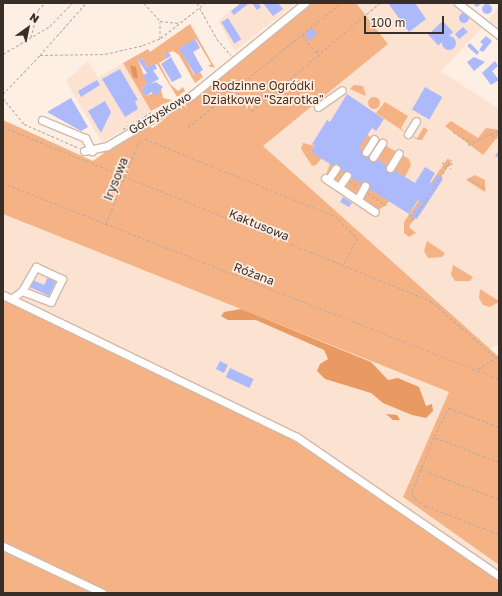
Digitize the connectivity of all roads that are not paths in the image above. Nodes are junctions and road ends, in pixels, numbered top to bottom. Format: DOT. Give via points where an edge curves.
graph roads {
  1 [pos="305,3"];
  2 [pos="458,3"];
  3 [pos="499,35"];
  4 [pos="342,90"];
  5 [pos="318,107"];
  6 [pos="42,120"];
  7 [pos="416,121"];
  8 [pos="408,134"];
  9 [pos="374,139"];
  10 [pos="382,143"];
  11 [pos="366,152"];
  12 [pos="399,153"];
  13 [pos="373,157"];
  14 [pos="336,168"];
  15 [pos="390,168"];
  16 [pos="346,176"];
  17 [pos="339,187"];
  18 [pos="364,188"];
  19 [pos="358,199"];
  20 [pos="375,212"];
  21 [pos="22,291"];
  22 [pos="3,296"];
  23 [pos="11,300"];
  24 [pos="3,546"];
  25 [pos="499,576"];
  26 [pos="103,593"];
  1 -- 6 [label="street, Górzyskowo" via="232,58 192,95 107,146 88,151 85,138"];
  2 -- 3 [label="street"];
  4 -- 5 [label="street"];
  7 -- 8 [label="street"];
  9 -- 11 [label="street"];
  10 -- 13 [label="street"];
  12 -- 15 [label="street"];
  14 -- 17 [label="street" via="327,179"];
  16 -- 17 [label="street"];
  17 -- 19 [label="street"];
  18 -- 19 [label="street"];
  19 -- 20 [label="street"];
  21 -- 21 [label="street" via="36,267 62,279 54,299 49,302"];
  21 -- 23 [label="street"];
  22 -- 23 [label="street"];
  23 -- 25 [label="street" via="305,442"];
  24 -- 26 [label="street"];
}
